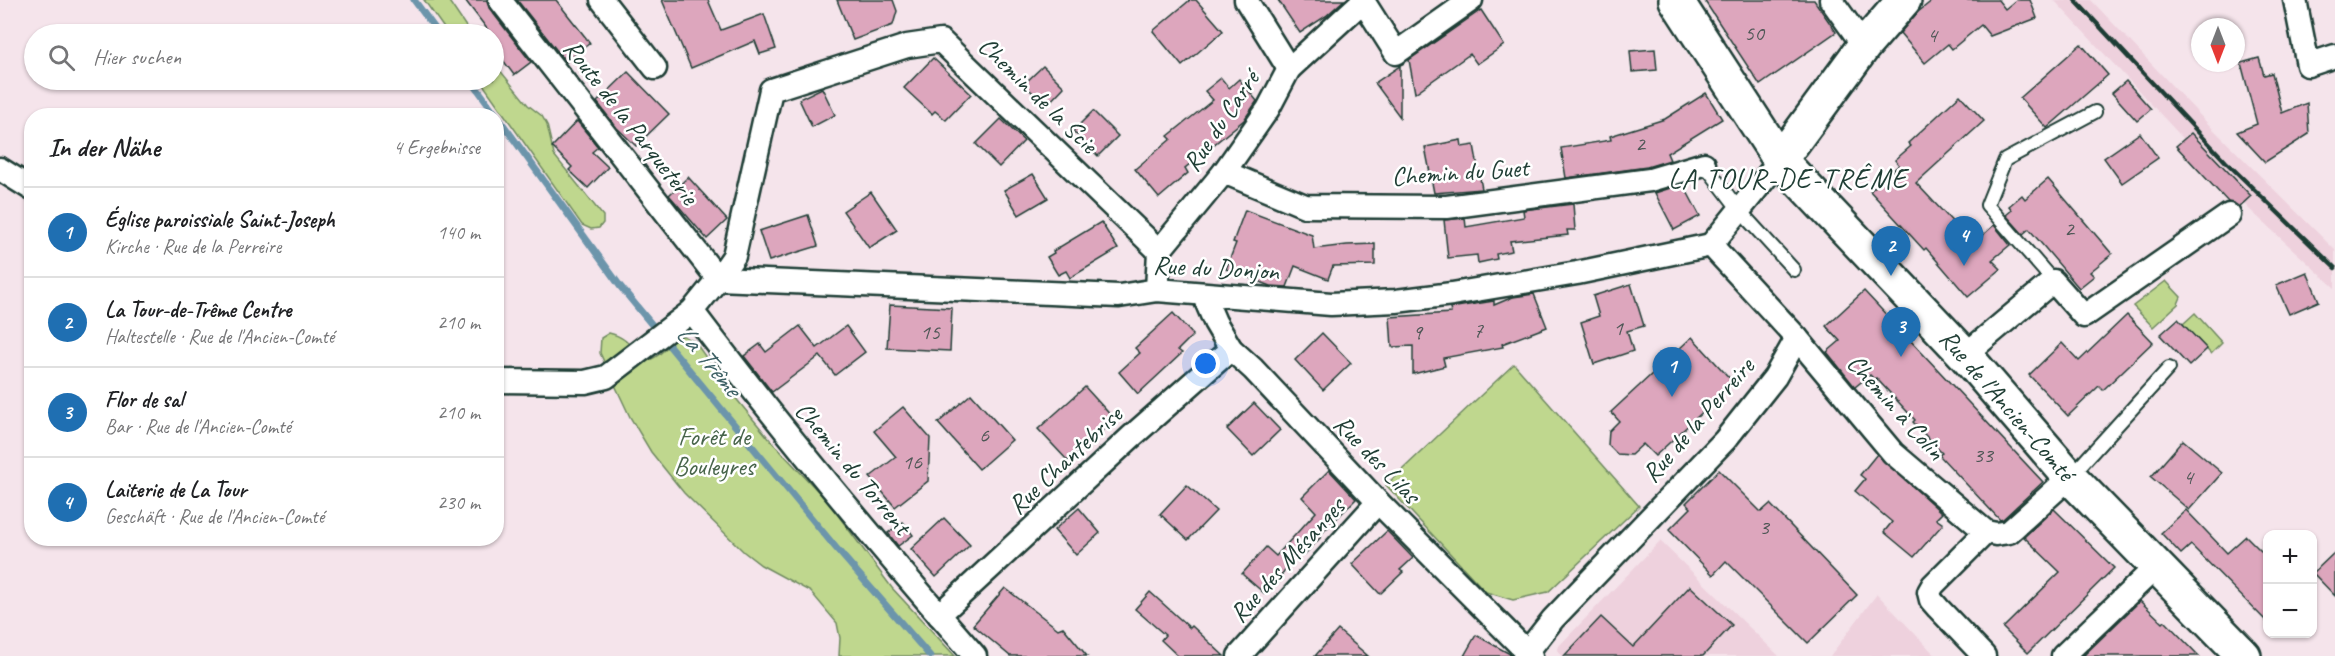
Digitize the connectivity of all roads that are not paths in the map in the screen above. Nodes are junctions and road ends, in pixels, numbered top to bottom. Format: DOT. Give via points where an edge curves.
graph roads {
  1 [pos="500,0"];
  2 [pos="602,0"];
  3 [pos="1246,0"];
  4 [pos="1364,0"];
  5 [pos="1471,0"];
  6 [pos="1676,0"];
  7 [pos="1831,0"];
  8 [pos="2295,0"];
  9 [pos="1893,5"];
  10 [pos="1864,46"];
  11 [pos="2335,56"];
  12 [pos="655,69"];
  13 [pos="1289,69"];
  14 [pos="2095,112"];
  15 [pos="1780,160"];
  16 [pos="1704,164"];
  17 [pos="0,169"];
  18 [pos="1224,171"];
  19 [pos="24,184"];
  20 [pos="1740,211"];
  21 [pos="2229,215"];
  22 [pos="1711,245"];
  23 [pos="1159,251"];
  24 [pos="1794,270"];
  25 [pos="718,279"];
  26 [pos="2053,281"];
  27 [pos="1157,290"];
  28 [pos="1203,294"];
  29 [pos="685,316"];
  30 [pos="1797,338"];
  31 [pos="1231,349"];
  32 [pos="1965,355"];
  33 [pos="2169,369"];
  34 [pos="504,381"];
  35 [pos="2070,477"];
  36 [pos="1378,502"];
  37 [pos="1986,532"];
  38 [pos="2157,566"];
  39 [pos="939,615"];
  40 [pos="1527,654"];
  41 [pos="975,656"];
  42 [pos="1239,656"];
  43 [pos="1984,656"];
  44 [pos="2063,656"];
  45 [pos="2244,656"];
  1 -- 25 [label="street, Route de la Parqueterie"];
  2 -- 12 [label="street"];
  3 -- 13 [label="street"];
  4 -- 5 [label="street" via="1396,52"];
  4 -- 13 [label="street, Rue du Carré"];
  6 -- 15 [label="main road, Rue de l'Ancien-Comté"];
  7 -- 10 [label="street"];
  8 -- 11 [label="street" via="2308,64"];
  9 -- 10 [label="main road"];
  10 -- 15 [label="main road"];
  13 -- 18 [label="street, Rue du Carré" via="1268,109"];
  14 -- 26 [label="lane" via="2005,160 1987,205"];
  15 -- 20 [label="street"];
  15 -- 32 [label="main road, Rue de l'Ancien-Comté"];
  16 -- 18 [label="street, Chemin du Guet" via="1650,180 1447,207 1305,206"];
  16 -- 20 [label="lane"];
  17 -- 19 [label="street"];
  18 -- 23 [label="street, Rue du Carré"];
  20 -- 22 [label="street"];
  20 -- 24 [label="lane"];
  21 -- 26 [label="street" via="2084,316"];
  22 -- 28 [label="street, Rue du Donjon" via="1576,273 1396,301 1331,304"];
  22 -- 30 [label="street"];
  23 -- 25 [label="street, Chemin de la Scie" via="941,41 907,46 771,90 734,256"];
  23 -- 27 [label="street"];
  25 -- 27 [label="street, Rue du Donjon" via="1119,296"];
  25 -- 29 [label="street"];
  26 -- 32 [label="street"];
  27 -- 28 [label="street, Rue du Donjon"];
  28 -- 31 [label="street, Rue des Lilas"];
  29 -- 34 [label="street" via="606,377 585,382"];
  29 -- 39 [label="street, Chemin du Torrent"];
  30 -- 37 [label="street, Chemin à Colin" via="1893,453"];
  30 -- 40 [label="street, Rue de la Perreire" via="1775,377 1725,440 1553,619"];
  31 -- 36 [label="street, Rue des Lilas"];
  31 -- 39 [label="street, Rue Chantebrise"];
  32 -- 35 [label="main road, Rue de l'Ancien-Comté"];
  33 -- 35 [label="lane"];
  35 -- 37 [label="street" via="2009,532"];
  35 -- 38 [label="main road, Rue de l'Ancien-Comté"];
  36 -- 40 [label="street, Rue des Lilas"];
  36 -- 42 [label="street, Rue des Mésanges"];
  37 -- 43 [label="street" via="1929,592 1931,600"];
  38 -- 44 [label="street"];
  38 -- 45 [label="main road, Rue de l'Ancien-Comté"];
  39 -- 41 [label="street, Chemin du Torrent"];
}
